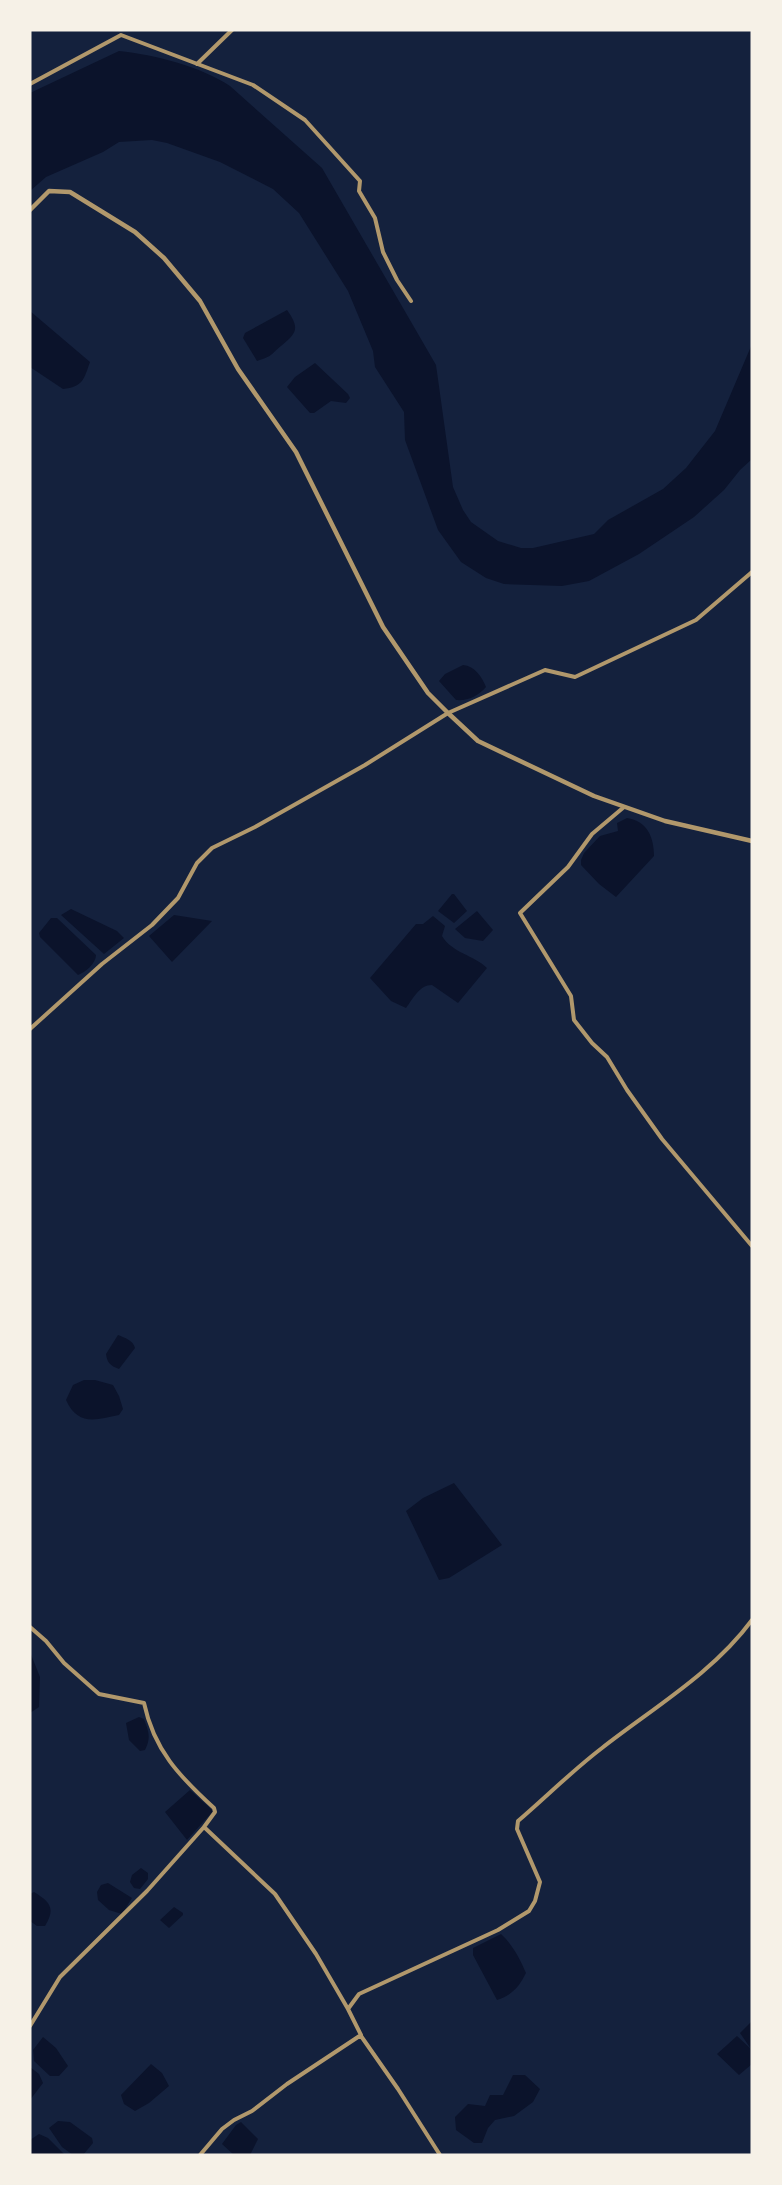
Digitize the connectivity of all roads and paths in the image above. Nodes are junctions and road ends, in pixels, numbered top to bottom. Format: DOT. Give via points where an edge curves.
graph roads {
  1 [pos="232,30"];
  2 [pos="197,64"];
  3 [pos="30,84"];
  4 [pos="30,210"];
  5 [pos="411,301"];
  6 [pos="752,572"];
  7 [pos="448,713"];
  8 [pos="624,807"];
  9 [pos="752,841"];
  10 [pos="30,1029"];
  11 [pos="752,1246"];
  12 [pos="752,1620"];
  13 [pos="30,1627"];
  14 [pos="204,1827"];
  15 [pos="348,2009"];
  16 [pos="30,2026"];
  17 [pos="361,2036"];
  18 [pos="200,2155"];
  19 [pos="440,2155"];
  1 -- 2 [label="street"];
  2 -- 3 [label="street" via="121,34"];
  2 -- 5 [label="street" via="253,85 277,100 304,120 354,174 375,218 383,252"];
  4 -- 7 [label="street" via="49,191 70,192 135,232 186,284 200,301 238,369 296,452 383,627 428,693"];
  6 -- 7 [label="street" via="696,620 575,677 545,670"];
  7 -- 8 [label="street" via="478,741"];
  7 -- 10 [label="street" via="365,765 212,848 197,863 178,898 152,925"];
  8 -- 9 [label="street" via="665,821"];
  8 -- 11 [label="street" via="592,834 567,867 520,914 571,996 574,1020 607,1057 662,1139"];
  12 -- 15 [label="street" via="678,1693 600,1749 518,1821 517,1828 540,1882 529,1911 498,1930 359,1995"];
  13 -- 14 [label="street" via="99,1694 144,1703 148,1725 166,1759 214,1808"];
  14 -- 15 [label="street" via="275,1894"];
  14 -- 16 [label="street" via="147,1891 60,1977"];
  15 -- 17 [label="street"];
  17 -- 18 [label="street" via="234,2120"];
  17 -- 19 [label="street"];
}
